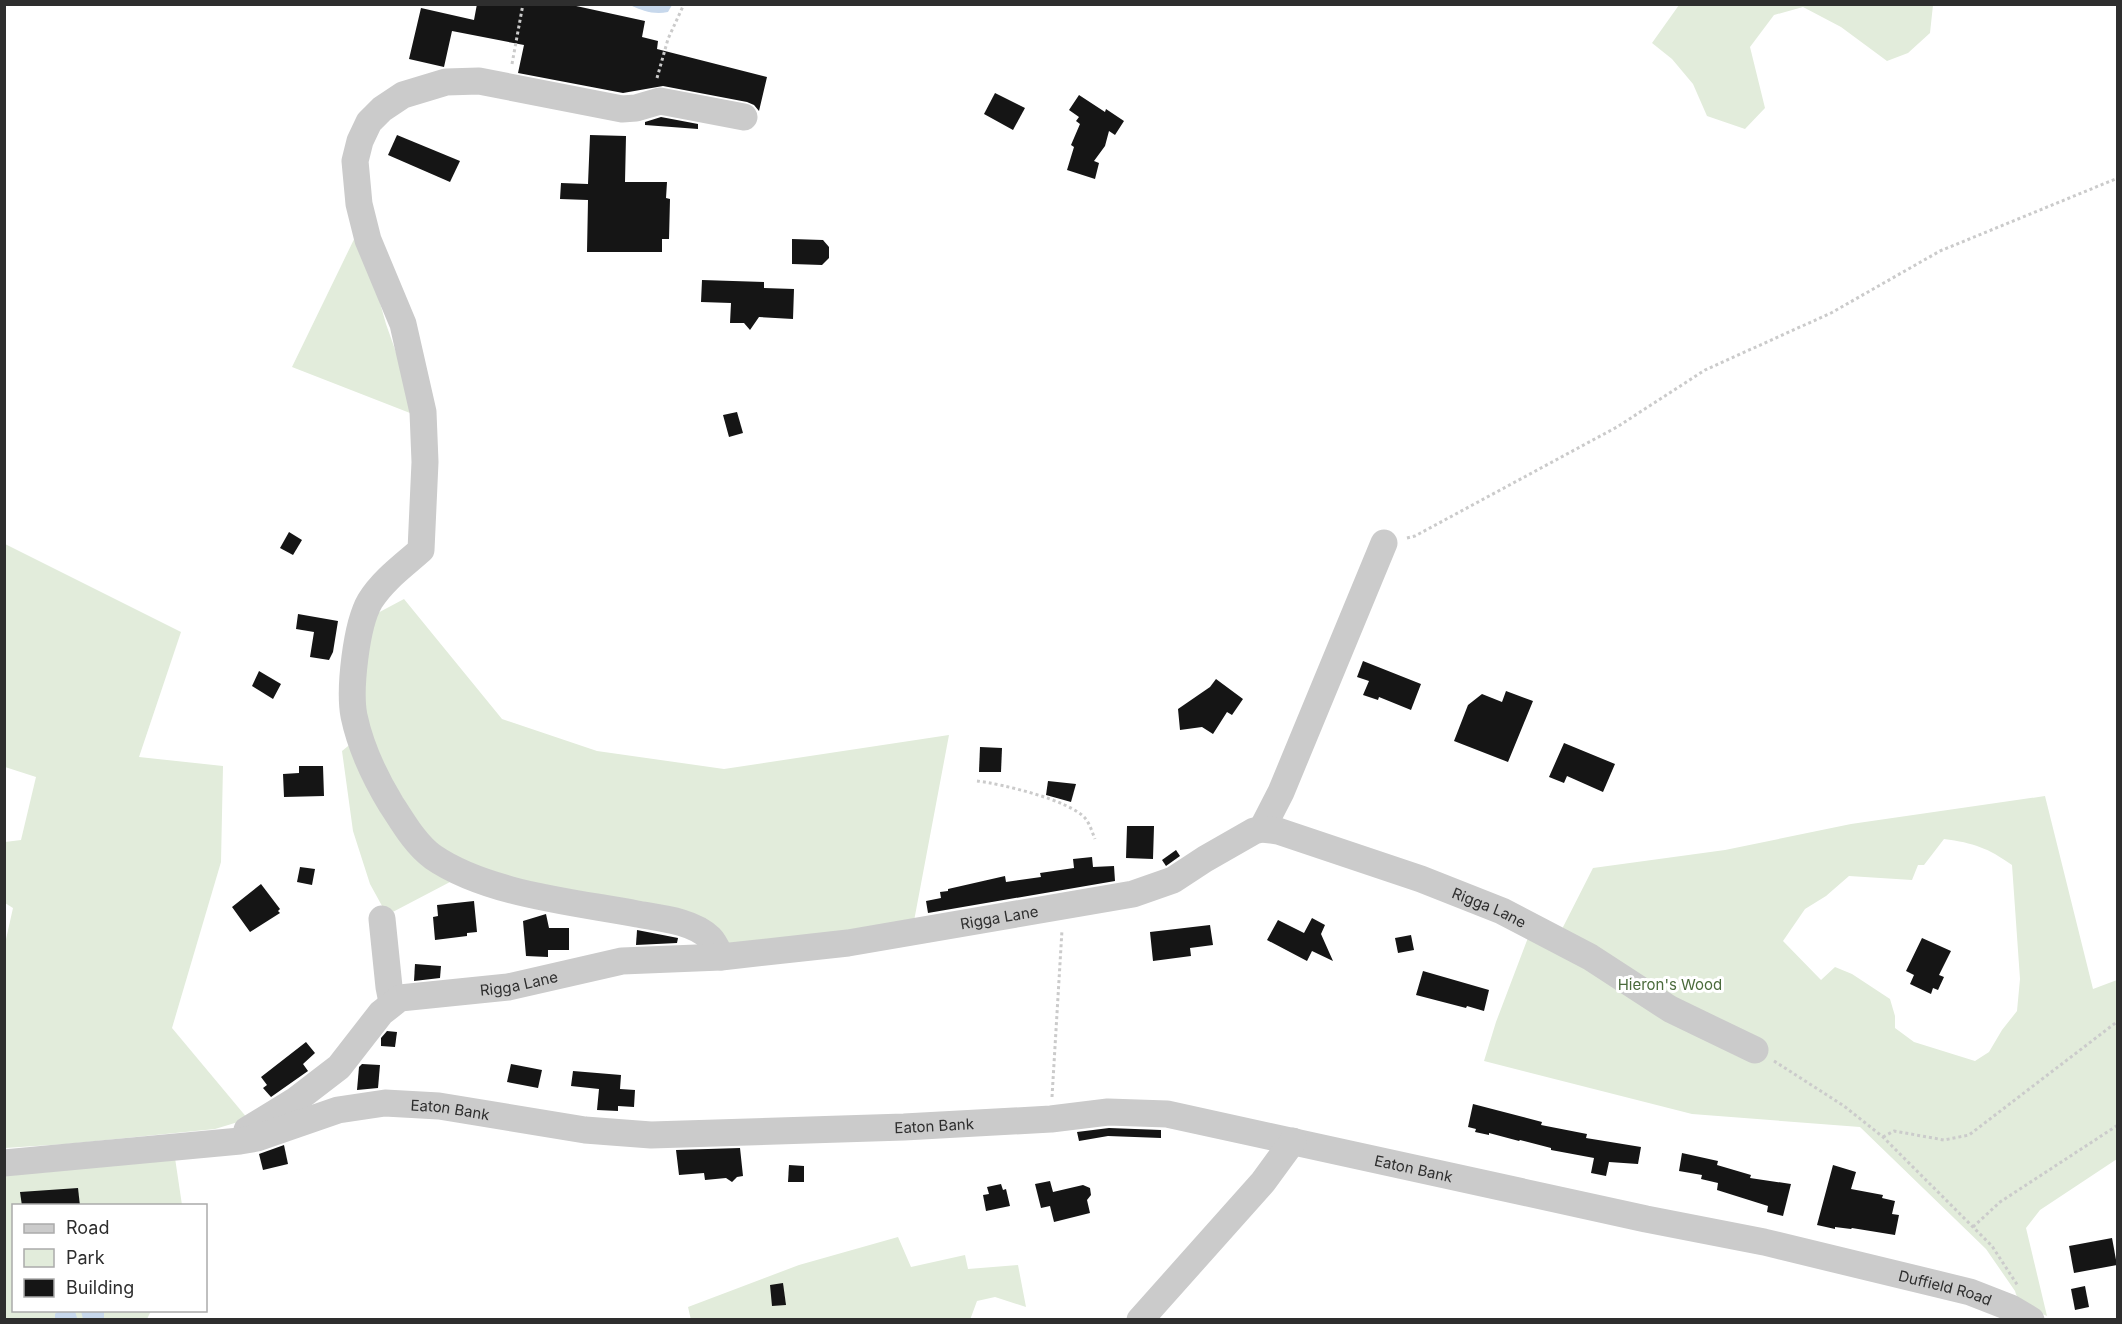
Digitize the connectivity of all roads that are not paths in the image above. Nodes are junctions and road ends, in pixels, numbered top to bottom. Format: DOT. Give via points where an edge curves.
graph roads {
  1 [pos="744,117"];
  2 [pos="1384,543"];
  3 [pos="1262,829"];
  4 [pos="382,919"];
  5 [pos="721,957"];
  6 [pos="393,1002"];
  7 [pos="1755,1050"];
  8 [pos="240,1141"];
  9 [pos="1293,1141"];
  10 [pos="4,1163"];
  11 [pos="1856,1265"];
  12 [pos="2027,1317"];
  13 [pos="1140,1320"];
  1 -- 5 [label="street" via="660,101 622,109 507,86 446,82 403,95 382,109 369,122 356,161 359,204 368,240 403,324 423,412 425,462 422,550 374,595 359,636 351,694 357,730 375,777 409,832 432,856 477,880 695,927 711,939"];
  2 -- 3 [label="street"];
  3 -- 5 [label="street, Rigga Lane" via="1173,880 1133,894 848,943"];
  3 -- 7 [label="street, Rigga Lane" via="1421,879 1502,911 1590,957 1670,1009"];
  4 -- 6 [label="street"];
  5 -- 6 [label="street, Rigga Lane" via="622,961 508,987 410,996"];
  6 -- 8 [label="street" via="339,1067 246,1131"];
  8 -- 9 [label="street, Eaton Bank" via="338,1110 385,1103 439,1106 585,1130 651,1135 904,1127 1108,1112 1167,1114"];
  8 -- 10 [label="street, Eaton Bank"];
  9 -- 11 [label="street, Eaton Bank"];
  9 -- 13 [label="street" via="1263,1182"];
  11 -- 12 [label="street, Duffield Road" via="1970,1292"];
}
